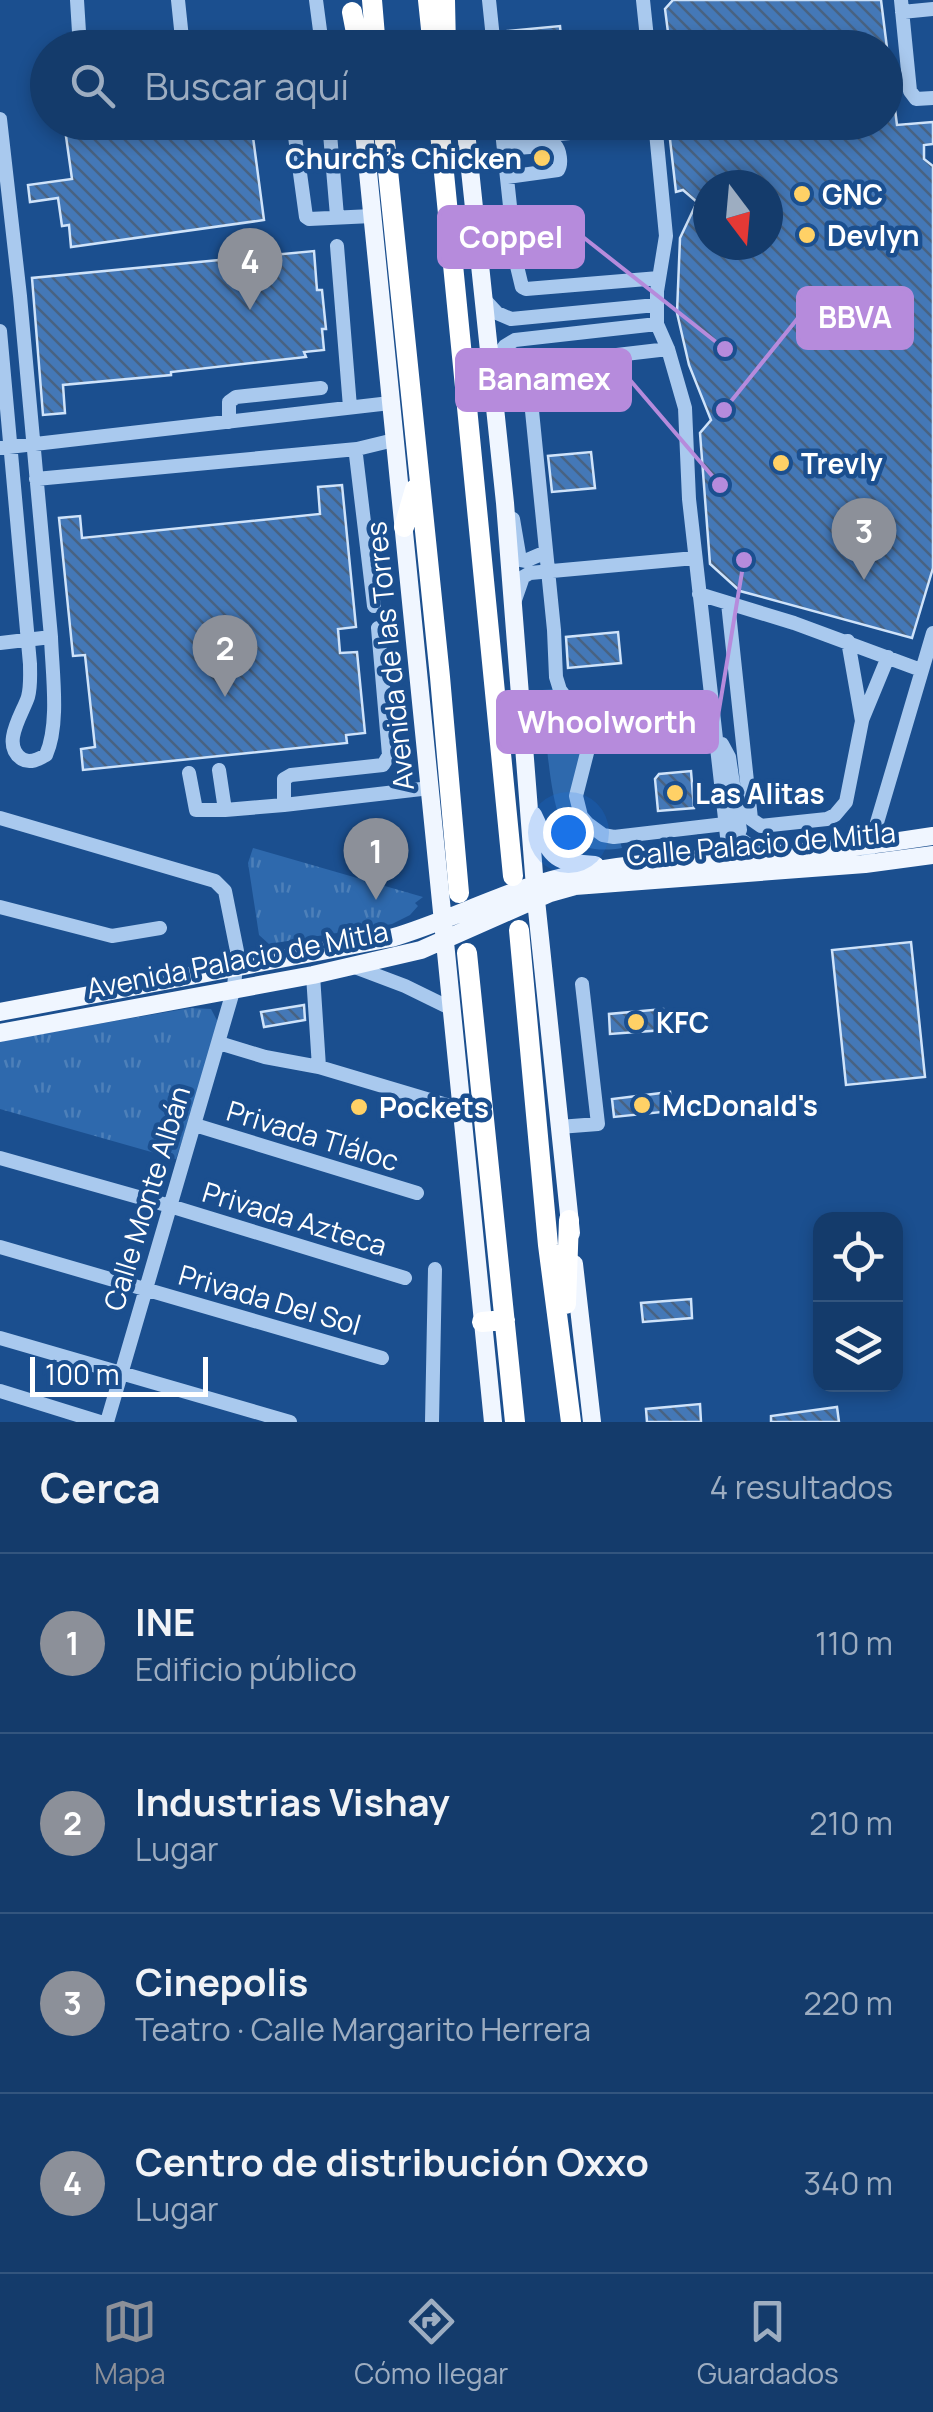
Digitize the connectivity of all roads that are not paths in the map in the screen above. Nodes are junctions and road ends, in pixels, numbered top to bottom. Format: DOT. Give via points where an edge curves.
graph roads {
  1 [pos="76,0"];
  2 [pos="178,0"];
  3 [pos="316,0"];
  4 [pos="372,0"];
  5 [pos="428,0"];
  6 [pos="447,0"];
  7 [pos="489,0"];
  8 [pos="643,0"];
  9 [pos="902,6"];
  10 [pos="933,9"];
  11 [pos="78,30"];
  12 [pos="181,30"];
  13 [pos="319,30"];
  14 [pos="374,30"];
  15 [pos="431,30"];
  16 [pos="446,30"];
  17 [pos="452,30"];
  18 [pos="492,30"];
  19 [pos="646,30"];
  20 [pos="933,98"];
  21 [pos="0,119"];
  22 [pos="296,140"];
  23 [pos="330,140"];
  24 [pos="365,140"];
  25 [pos="374,140"];
  26 [pos="384,140"];
  27 [pos="441,140"];
  28 [pos="447,140"];
  29 [pos="467,140"];
  30 [pos="503,140"];
  31 [pos="527,140"];
  32 [pos="657,140"];
  33 [pos="503,144"];
  34 [pos="507,177"];
  35 [pos="446,205"];
  36 [pos="337,216"];
  37 [pos="372,216"];
  38 [pos="392,230"];
  39 [pos="337,246"];
  40 [pos="659,278"];
  41 [pos="484,299"];
  42 [pos="656,305"];
  43 [pos="658,324"];
  44 [pos="0,331"];
  45 [pos="668,349"];
  46 [pos="490,365"];
  47 [pos="320,388"];
  48 [pos="390,403"];
  49 [pos="350,408"];
  50 [pos="229,422"];
  51 [pos="394,440"];
  52 [pos="33,445"];
  53 [pos="5,448"];
  54 [pos="358,449"];
  55 [pos="418,477"];
  56 [pos="36,479"];
  57 [pos="505,503"];
  58 [pos="404,526"];
  59 [pos="546,552"];
  60 [pos="696,558"];
  61 [pos="548,570"];
  62 [pos="699,594"];
  63 [pos="728,603"];
  64 [pos="513,605"];
  65 [pos="374,606"];
  66 [pos="378,628"];
  67 [pos="933,633"];
  68 [pos="51,637"];
  69 [pos="27,640"];
  70 [pos="848,641"];
  71 [pos="0,643"];
  72 [pos="888,657"];
  73 [pos="921,670"];
  74 [pos="862,721"];
  75 [pos="719,739"];
  76 [pos="219,770"];
  77 [pos="189,773"];
  78 [pos="430,788"];
  79 [pos="528,803"];
  80 [pos="284,805"];
  81 [pos="224,810"];
  82 [pos="0,818"];
  83 [pos="725,824"];
  84 [pos="933,836"];
  85 [pos="867,855"];
  86 [pos="933,855"];
  87 [pos="763,856"];
  88 [pos="730,865"];
  89 [pos="630,866"];
  90 [pos="513,876"];
  91 [pos="536,892"];
  92 [pos="459,894"];
  93 [pos="0,907"];
  94 [pos="160,928"];
  95 [pos="444,930"];
  96 [pos="519,930"];
  97 [pos="467,953"];
  98 [pos="352,966"];
  99 [pos="237,967"];
  100 [pos="313,975"];
  101 [pos="582,984"];
  102 [pos="234,988"];
  103 [pos="452,1009"];
  104 [pos="0,1012"];
  105 [pos="0,1033"];
  106 [pos="219,1043"];
  107 [pos="319,1067"];
  108 [pos="460,1109"];
  109 [pos="195,1124"];
  110 [pos="559,1127"];
  111 [pos="0,1158"];
  112 [pos="417,1193"];
  113 [pos="170,1206"];
  114 [pos="569,1220"];
  115 [pos="0,1247"];
  116 [pos="435,1269"];
  117 [pos="406,1278"];
  118 [pos="144,1288"];
  119 [pos="505,1320"];
  120 [pos="482,1322"];
  121 [pos="0,1338"];
  122 [pos="382,1358"];
  123 [pos="564,1361"];
  124 [pos="120,1372"];
  125 [pos="0,1391"];
  126 [pos="54,1415"];
  127 [pos="103,1422"];
  128 [pos="290,1422"];
  129 [pos="432,1422"];
  130 [pos="493,1422"];
  131 [pos="515,1422"];
  132 [pos="571,1422"];
  133 [pos="592,1422"];
  1 -- 11 [label="street"];
  2 -- 12 [label="street"];
  3 -- 13 [label="street"];
  4 -- 14 [label="highway"];
  5 -- 15 [label="highway"];
  6 -- 16 [label="highway"];
  6 -- 17 [label="main road"];
  7 -- 18 [label="street"];
  8 -- 19 [label="street"];
  9 -- 10 [label="street"];
  9 -- 20 [label="street" via="910,91 916,99"];
  21 -- 52 [label="street"];
  22 -- 36 [label="street" via="306,217"];
  23 -- 36 [label="street"];
  24 -- 37 [label="main road, Avenida de las Torres"];
  25 -- 38 [label="highway"];
  26 -- 38 [label="highway, Avenida de las Torres"];
  27 -- 35 [label="highway"];
  28 -- 35 [label="highway"];
  29 -- 41 [label="main road"];
  30 -- 33 [label="street"];
  31 -- 33 [label="street"];
  32 -- 40 [label="street" via="666,236"];
  33 -- 34 [label="street"];
  33 -- 34 [label="street" via="555,144 559,151 558,170"];
  34 -- 40 [label="street" via="516,262 526,290"];
  35 -- 90 [label="highway"];
  36 -- 37 [label="street"];
  37 -- 48 [label="main road, Avenida de las Torres"];
  38 -- 55 [label="highway, Avenida de las Torres"];
  39 -- 49 [label="street"];
  40 -- 42 [label="street"];
  41 -- 42 [label="street" via="511,319"];
  41 -- 46 [label="main road"];
  42 -- 43 [label="street"];
  43 -- 45 [label="street"];
  43 -- 46 [label="street" via="516,340"];
  44 -- 53 [label="street"];
  45 -- 59 [label="street" via="531,366 528,394"];
  45 -- 60 [label="street" via="685,408"];
  46 -- 57 [label="main road"];
  47 -- 50 [label="street" via="236,397 229,402"];
  48 -- 49 [label="street"];
  48 -- 51 [label="main road, Avenida de las Torres"];
  49 -- 50 [label="street"];
  50 -- 52 [label="street"];
  51 -- 54 [label="street"];
  51 -- 58 [label="main road, Avenida de las Torres"];
  52 -- 53 [label="street"];
  52 -- 56 [label="street"];
  53 -- 69 [label="street"];
  54 -- 56 [label="street"];
  54 -- 65 [label="street"];
  55 -- 58 [label="highway"];
  55 -- 92 [label="highway, Avenida de las Torres"];
  56 -- 68 [label="street"];
  57 -- 59 [label="street" via="520,560"];
  57 -- 64 [label="main road"];
  58 -- 78 [label="main road, Avenida de las Torres"];
  59 -- 61 [label="street"];
  60 -- 61 [label="street"];
  60 -- 62 [label="street"];
  61 -- 64 [label="street" via="523,577"];
  61 -- 83 [label="street" via="556,677 586,728 577,790 581,816 614,837"];
  62 -- 63 [label="street"];
  62 -- 75 [label="street"];
  63 -- 70 [label="street"];
  63 -- 74 [label="street" via="751,818 760,826 835,815 846,802"];
  64 -- 79 [label="main road"];
  66 -- 80 [label="street" via="386,762 286,776"];
  67 -- 73 [label="street"];
  68 -- 69 [label="street"];
  68 -- 69 [label="street" via="51,739 46,755 32,761 19,756 13,736 30,686"];
  69 -- 71 [label="street"];
  70 -- 72 [label="street"];
  70 -- 74 [label="street"];
  72 -- 73 [label="street"];
  72 -- 74 [label="street"];
  73 -- 85 [label="street"];
  75 -- 83 [label="street"];
  75 -- 87 [label="street" via="734,833"];
  76 -- 81 [label="street"];
  77 -- 81 [label="street" via="196,810"];
  78 -- 80 [label="street"];
  78 -- 95 [label="main road, Avenida de las Torres"];
  79 -- 89 [label="main road" via="551,854 562,861"];
  79 -- 91 [label="main road"];
  80 -- 81 [label="street"];
  82 -- 99 [label="street" via="221,884"];
  83 -- 88 [label="street"];
  84 -- 85 [label="main road, Calle Palacio de Mitla"];
  85 -- 86 [label="main road, Calle Palacio de Mitla"];
  85 -- 87 [label="main road, Calle Palacio de Mitla"];
  85 -- 88 [label="main road, Calle Palacio de Mitla"];
  87 -- 88 [label="main road, Calle Palacio de Mitla"];
  88 -- 89 [label="main road, Calle Palacio de Mitla"];
  88 -- 91 [label="main road, Calle Palacio de Mitla"];
  89 -- 91 [label="main road, Calle Palacio de Mitla" via="566,876"];
  91 -- 95 [label="main road, Avenida Palacio de Mitla"];
  91 -- 110 [label="main road"];
  93 -- 94 [label="street" via="100,934"];
  95 -- 98 [label="main road, Avenida Palacio de Mitla" via="421,950"];
  95 -- 99 [label="main road, Avenida Palacio de Mitla"];
  95 -- 103 [label="main road, Avenida de las Torres"];
  96 -- 123 [label="highway"];
  97 -- 119 [label="highway"];
  98 -- 100 [label="main road, Avenida Palacio de Mitla"];
  98 -- 103 [label="street"];
  99 -- 102 [label="street"];
  99 -- 104 [label="main road, Avenida Palacio de Mitla"];
  100 -- 102 [label="main road, Avenida Palacio de Mitla"];
  100 -- 107 [label="street"];
  101 -- 110 [label="street" via="598,1124"];
  102 -- 105 [label="main road, Avenida Palacio de Mitla"];
  102 -- 106 [label="street, Calle Monte Albán"];
  103 -- 108 [label="main road, Avenida de las Torres"];
  106 -- 107 [label="street"];
  106 -- 109 [label="street, Calle Monte Albán"];
  107 -- 108 [label="street"];
  108 -- 120 [label="main road, Avenida de las Torres"];
  109 -- 112 [label="street, Privada Tláloc"];
  109 -- 113 [label="street, Calle Monte Albán"];
  110 -- 114 [label="main road"];
  111 -- 113 [label="street, Privada Azteca"];
  113 -- 117 [label="street, Privada Azteca"];
  113 -- 118 [label="street, Calle Monte Albán"];
  114 -- 123 [label="highway"];
  114 -- 133 [label="main road"];
  115 -- 118 [label="street, Privada Del Sol"];
  116 -- 129 [label="street"];
  118 -- 122 [label="street, Privada Del Sol"];
  118 -- 124 [label="street, Calle Monte Albán"];
  119 -- 120 [label="highway"];
  119 -- 131 [label="highway"];
  120 -- 130 [label="main road, Avenida de las Torres"];
  121 -- 124 [label="street"];
  123 -- 132 [label="highway"];
  124 -- 127 [label="street, Calle Monte Albán"];
  124 -- 128 [label="street"];
  125 -- 126 [label="street"];
  126 -- 127 [label="street"];
}
